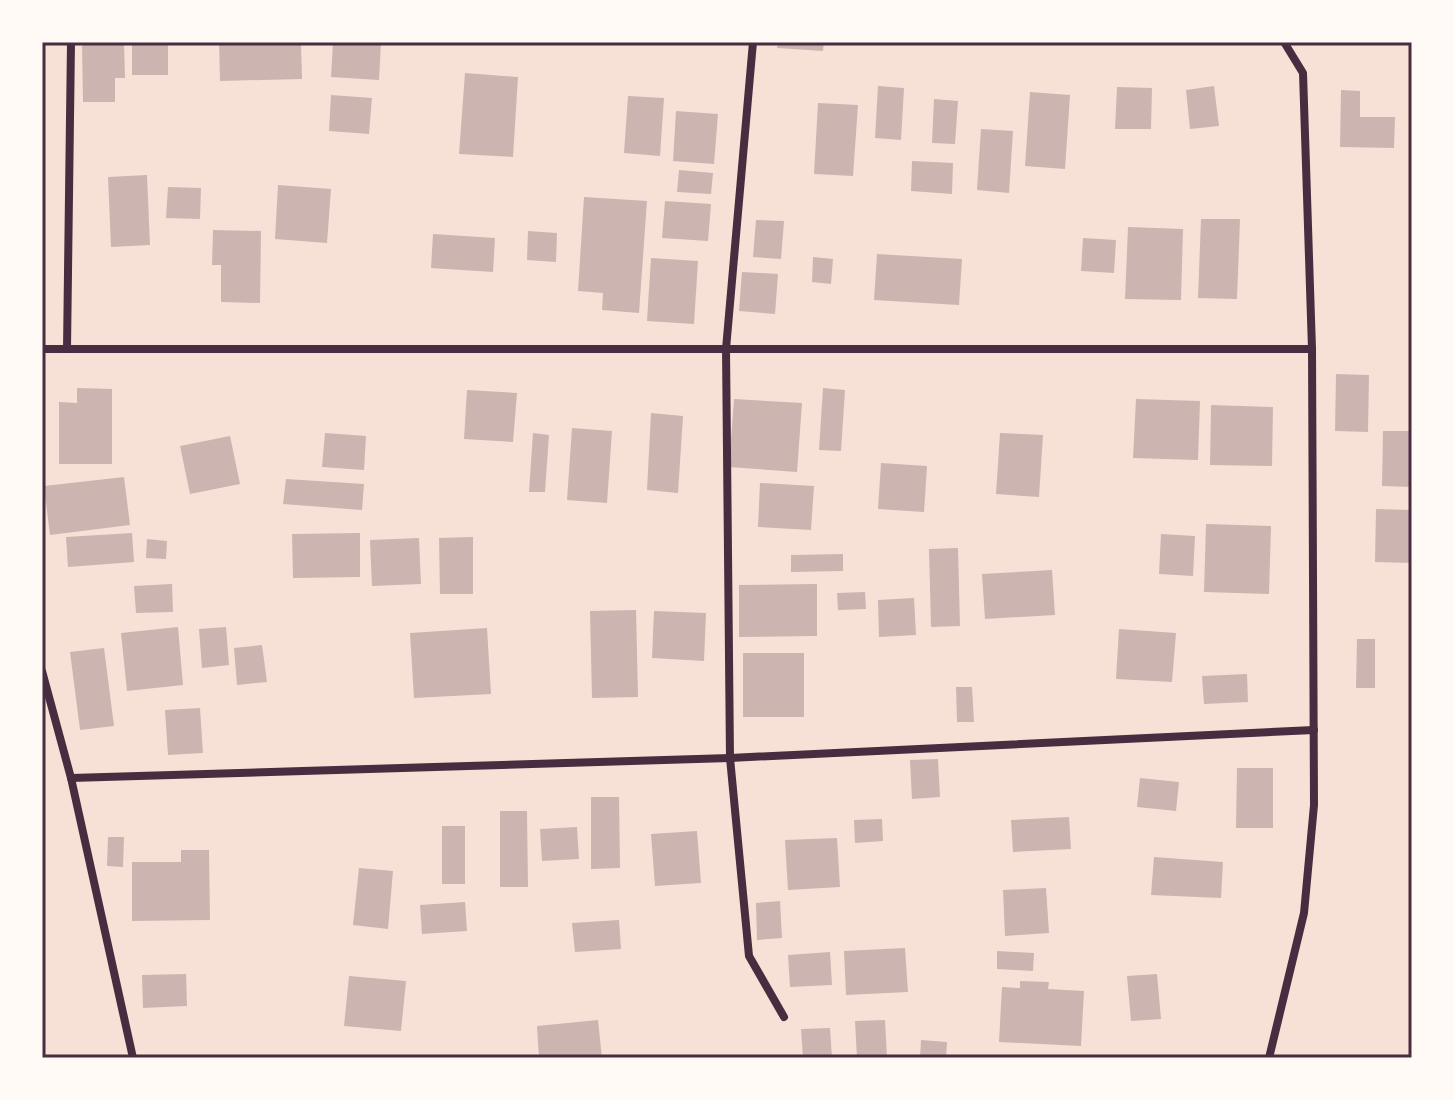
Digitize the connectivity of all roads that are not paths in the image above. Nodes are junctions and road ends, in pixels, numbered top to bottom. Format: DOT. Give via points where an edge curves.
graph roads {
  1 [pos="71,42"];
  2 [pos="753,42"];
  3 [pos="1284,42"];
  4 [pos="42,349"];
  5 [pos="67,349"];
  6 [pos="726,349"];
  7 [pos="1312,349"];
  8 [pos="42,671"];
  9 [pos="1314,730"];
  10 [pos="730,758"];
  11 [pos="71,778"];
  12 [pos="784,1017"];
  13 [pos="133,1058"];
  14 [pos="1269,1058"];
  1 -- 5 [label="street"];
  2 -- 6 [label="street"];
  3 -- 7 [label="street" via="1303,73"];
  4 -- 5 [label="street"];
  5 -- 6 [label="street"];
  6 -- 7 [label="street"];
  6 -- 10 [label="street"];
  7 -- 9 [label="street"];
  8 -- 11 [label="street"];
  9 -- 10 [label="street"];
  9 -- 14 [label="street" via="1314,805 1304,913"];
  10 -- 11 [label="street"];
  10 -- 12 [label="street" via="749,956"];
  11 -- 13 [label="street"];
}
